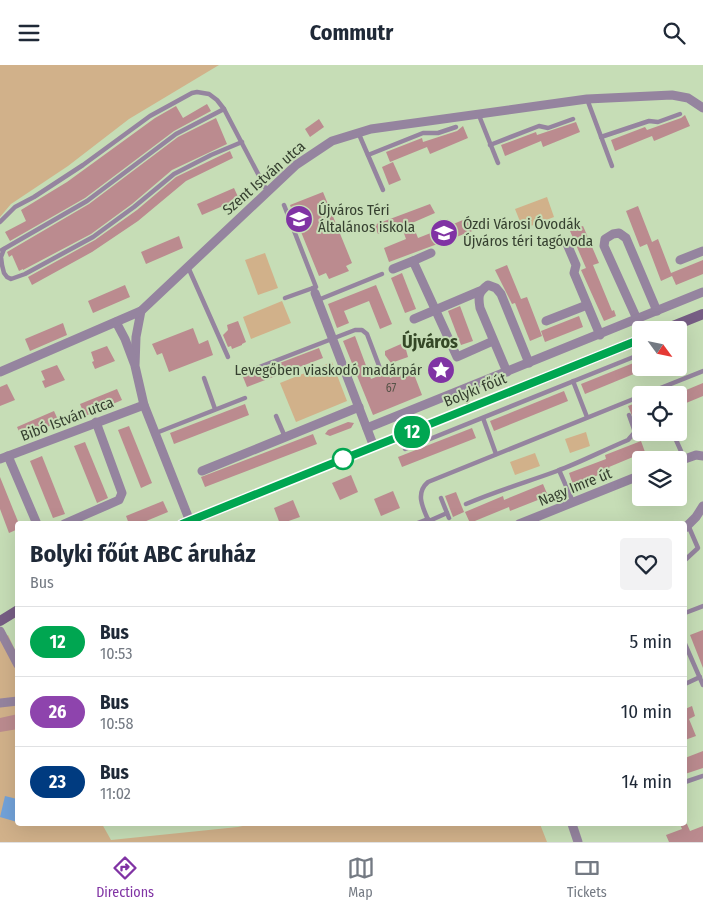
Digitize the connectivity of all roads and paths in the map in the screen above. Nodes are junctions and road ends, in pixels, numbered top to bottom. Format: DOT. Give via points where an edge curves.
graph roads {
  1 [pos="588,99"];
  2 [pos="703,108"];
  3 [pos="224,109"];
  4 [pos="478,113"];
  5 [pos="680,114"];
  6 [pos="573,119"];
  7 [pos="456,127"];
  8 [pos="358,132"];
  9 [pos="601,137"];
  10 [pos="242,142"];
  11 [pos="490,145"];
  12 [pos="368,155"];
  13 [pos="498,163"];
  14 [pos="612,166"];
  15 [pos="383,190"];
  16 [pos="266,191"];
  17 [pos="284,205"];
  18 [pos="0,222"];
  19 [pos="567,244"];
  20 [pos="2,250"];
  21 [pos="703,251"];
  22 [pos="431,253"];
  23 [pos="680,260"];
  24 [pos="413,261"];
  25 [pos="187,266"];
  26 [pos="393,269"];
  27 [pos="382,274"];
  28 [pos="480,291"];
  29 [pos="316,293"];
  30 [pos="703,293"];
  31 [pos="285,298"];
  32 [pos="587,305"];
  33 [pos="435,310"];
  34 [pos="141,311"];
  35 [pos="658,311"];
  36 [pos="703,314"];
  37 [pos="414,319"];
  38 [pos="637,319"];
  39 [pos="546,321"];
  40 [pos="686,321"];
  41 [pos="116,322"];
  42 [pos="600,335"];
  43 [pos="332,338"];
  44 [pos="494,341"];
  45 [pos="632,343"];
  46 [pos="228,357"];
  47 [pos="632,358"];
  48 [pos="529,363"];
  49 [pos="135,366"];
  50 [pos="381,371"];
  51 [pos="703,371"];
  52 [pos="0,372"];
  53 [pos="507,372"];
  54 [pos="244,373"];
  55 [pos="204,377"];
  56 [pos="574,381"];
  57 [pos="671,386"];
  58 [pos="245,398"];
  59 [pos="632,399"];
  60 [pos="144,405"];
  61 [pos="359,407"];
  62 [pos="215,409"];
  63 [pos="629,415"];
  64 [pos="276,416"];
  65 [pos="587,417"];
  66 [pos="483,418"];
  67 [pos="96,422"];
  68 [pos="367,428"];
  69 [pos="156,433"];
  70 [pos="284,437"];
  71 [pos="374,447"];
  72 [pos="405,449"];
  73 [pos="496,454"];
  74 [pos="703,456"];
  75 [pos="4,458"];
  76 [pos="687,458"];
  77 [pos="559,470"];
  78 [pos="202,471"];
  79 [pos="632,479"];
  80 [pos="441,498"];
  81 [pos="573,502"];
  82 [pos="466,504"];
  83 [pos="703,506"];
  84 [pos="36,521"];
  85 [pos="71,521"];
  86 [pos="186,521"];
  87 [pos="192,521"];
  88 [pos="429,521"];
  89 [pos="526,521"];
  90 [pos="687,526"];
  91 [pos="687,558"];
  92 [pos="703,606"];
  93 [pos="15,612"];
  94 [pos="687,612"];
  95 [pos="0,621"];
  96 [pos="0,631"];
  97 [pos="687,648"];
  98 [pos="15,659"];
  99 [pos="700,677"];
  100 [pos="687,683"];
  101 [pos="703,685"];
  102 [pos="15,701"];
  103 [pos="0,703"];
  104 [pos="703,776"];
  105 [pos="687,781"];
  106 [pos="574,826"];
  107 [pos="578,842"];
  1 -- 2 [label="street, Szent István utca" via="672,95 688,98"];
  1 -- 4 [label="street, Szent István utca"];
  1 -- 9 [label="lane"];
  3 -- 10 [label="lane"];
  3 -- 18 [label="lane" via="217,99 192,93 150,116 82,165 15,207"];
  3 -- 20 [label="lane" via="176,134 87,201"];
  4 -- 8 [label="street, Szent István utca"];
  4 -- 11 [label="lane"];
  5 -- 9 [label="lane"];
  6 -- 11 [label="lane" via="548,128 539,126"];
  7 -- 12 [label="lane" via="438,133 422,133"];
  8 -- 12 [label="lane"];
  8 -- 16 [label="street, Szent István utca" via="337,139 311,154"];
  9 -- 14 [label="lane"];
  10 -- 16 [label="lane"];
  10 -- 20 [label="lane" via="174,174 93,237 25,274 11,279 7,277 2,265"];
  11 -- 13 [label="lane"];
  12 -- 15 [label="lane"];
  16 -- 25 [label="street, Szent István utca"];
  17 -- 29 [label="lane"];
  19 -- 32 [label="street"];
  21 -- 23 [label="street"];
  22 -- 24 [label="street"];
  24 -- 26 [label="street"];
  24 -- 33 [label="street"];
  25 -- 34 [label="street, Szent István utca"];
  25 -- 46 [label="lane"];
  27 -- 29 [label="lane"];
  28 -- 33 [label="street"];
  28 -- 44 [label="street" via="480,308"];
  28 -- 48 [label="street" via="488,285 501,294"];
  29 -- 31 [label="lane"];
  29 -- 43 [label="street"];
  30 -- 35 [label="street"];
  32 -- 39 [label="street"];
  32 -- 42 [label="street"];
  33 -- 37 [label="street"];
  33 -- 44 [label="street" via="457,357"];
  34 -- 41 [label="street, Szent István utca"];
  34 -- 49 [label="street"];
  35 -- 38 [label="street"];
  35 -- 38 [label="street" via="626,239 619,233 613,234 605,239 604,246"];
  36 -- 40 [label="main road"];
  38 -- 42 [label="street"];
  41 -- 49 [label="street"];
  41 -- 52 [label="street, Szent István utca"];
  42 -- 48 [label="street"];
  43 -- 50 [label="lane" via="362,330 367,334"];
  43 -- 54 [label="lane"];
  43 -- 61 [label="street"];
  44 -- 53 [label="street"];
  45 -- 71 [label="main road, Bolyki főút"];
  47 -- 56 [label="lane"];
  48 -- 53 [label="street"];
  49 -- 60 [label="street"];
  51 -- 57 [label="lane"];
  53 -- 68 [label="street"];
  55 -- 62 [label="lane"];
  56 -- 65 [label="lane"];
  56 -- 66 [label="lane"];
  58 -- 62 [label="lane"];
  59 -- 65 [label="lane"];
  60 -- 67 [label="street, Bibó István utca"];
  60 -- 69 [label="street"];
  61 -- 68 [label="street"];
  61 -- 70 [label="street"];
  62 -- 69 [label="lane"];
  63 -- 77 [label="lane" via="635,432 628,440"];
  64 -- 70 [label="lane"];
  65 -- 73 [label="lane"];
  66 -- 72 [label="lane"];
  66 -- 73 [label="lane"];
  67 -- 75 [label="street, Bibó István utca"];
  67 -- 85 [label="street" via="122,497"];
  68 -- 71 [label="street"];
  69 -- 86 [label="street"];
  70 -- 78 [label="street"];
  71 -- 87 [label="main road, Bolyki főút"];
  73 -- 88 [label="lane" via="425,484 420,499"];
  74 -- 76 [label="street"];
  75 -- 84 [label="street"];
  77 -- 81 [label="lane"];
  77 -- 82 [label="lane"];
  79 -- 81 [label="street, Nagy Imre út"];
  80 -- 88 [label="lane" via="448,516"];
  81 -- 89 [label="street, Nagy Imre út"];
  83 -- 90 [label="street"];
  90 -- 91 [label="lane" via="698,548"];
  92 -- 94 [label="lane"];
  93 -- 95 [label="main road"];
  96 -- 98 [label="street"];
  97 -- 99 [label="lane"];
  99 -- 100 [label="lane"];
  99 -- 101 [label="lane"];
  102 -- 103 [label="street"];
  104 -- 105 [label="lane"];
  106 -- 107 [label="street"];
}
